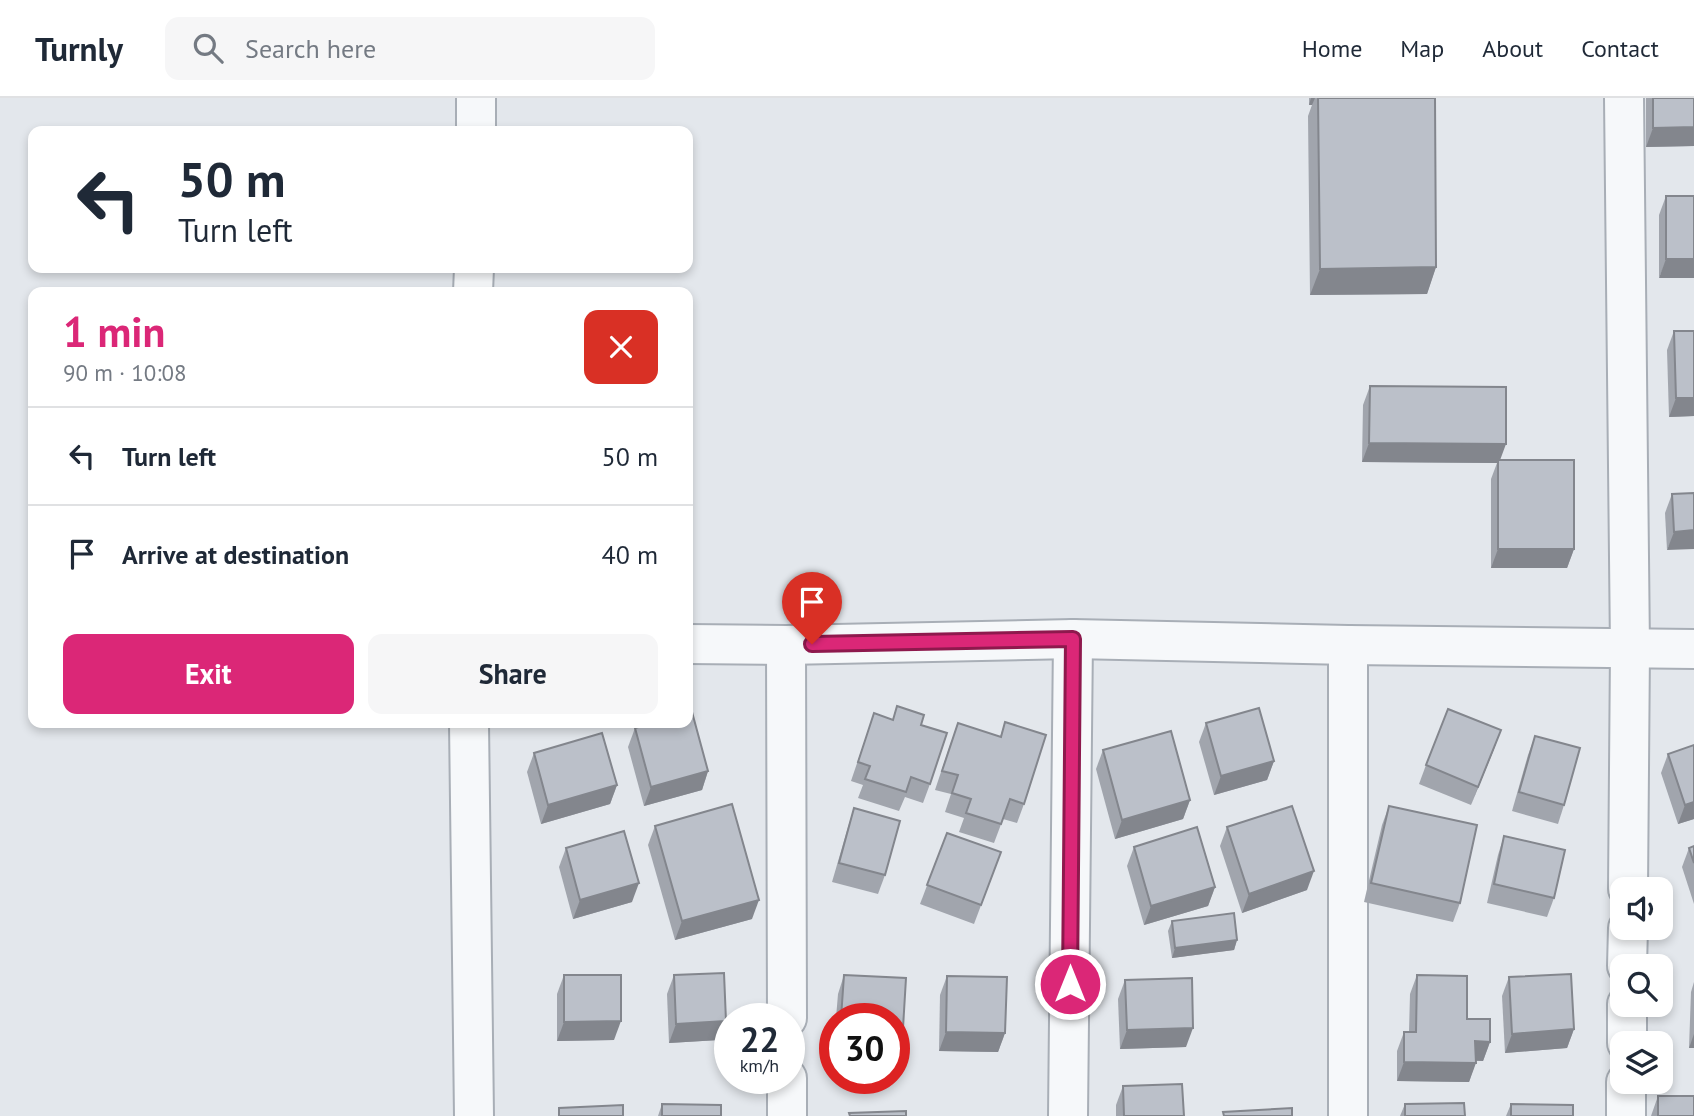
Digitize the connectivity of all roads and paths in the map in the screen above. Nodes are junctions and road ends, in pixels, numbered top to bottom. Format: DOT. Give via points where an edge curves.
graph roads {
  1 [pos="476,98"];
  2 [pos="1624,98"];
  3 [pos="476,126"];
  4 [pos="1073,639"];
  5 [pos="693,644"];
  6 [pos="786,645"];
  7 [pos="1348,645"];
  8 [pos="1630,649"];
  9 [pos="1694,649"];
  10 [pos="469,728"];
  11 [pos="1628,877"];
  12 [pos="787,1003"];
  13 [pos="787,1094"];
  14 [pos="1626,1094"];
  15 [pos="474,1116"];
  16 [pos="787,1116"];
  17 [pos="1068,1116"];
  18 [pos="1348,1116"];
  19 [pos="1626,1116"];
  1 -- 3 [label="street"];
  2 -- 8 [label="street"];
  4 -- 6 [label="street"];
  4 -- 7 [label="street"];
  4 -- 17 [label="street"];
  5 -- 6 [label="street"];
  6 -- 12 [label="street"];
  7 -- 8 [label="street"];
  7 -- 18 [label="street"];
  8 -- 9 [label="street"];
  8 -- 11 [label="street"];
  10 -- 15 [label="street"];
  13 -- 16 [label="street"];
  14 -- 19 [label="street"];
}
